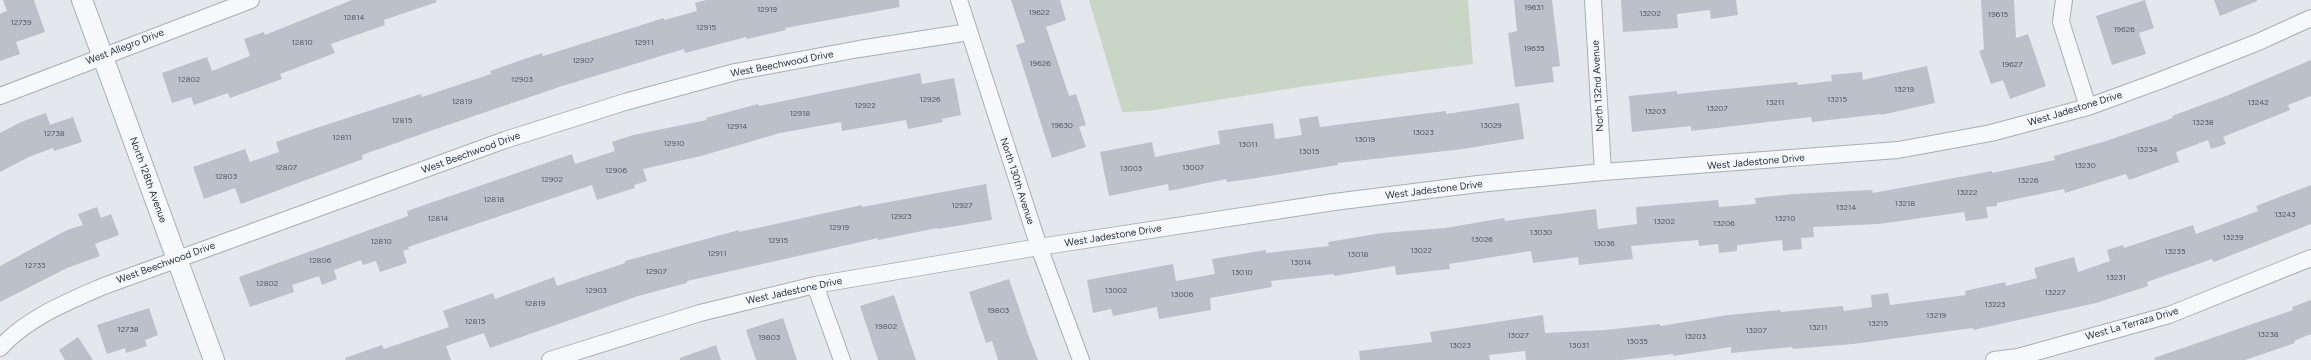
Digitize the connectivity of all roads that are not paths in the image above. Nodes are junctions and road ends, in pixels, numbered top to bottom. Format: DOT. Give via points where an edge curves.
graph roads {
  1 [pos="82,0"];
  2 [pos="251,0"];
  3 [pos="959,0"];
  4 [pos="1592,0"];
  5 [pos="2064,0"];
  6 [pos="2311,18"];
  7 [pos="969,32"];
  8 [pos="102,56"];
  9 [pos="0,96"];
  10 [pos="2088,107"];
  11 [pos="1603,172"];
  12 [pos="1039,247"];
  13 [pos="2311,258"];
  14 [pos="178,259"];
  15 [pos="815,285"];
  16 [pos="0,348"];
  17 [pos="214,360"];
  18 [pos="550,360"];
  19 [pos="842,360"];
  20 [pos="1081,360"];
  21 [pos="1994,360"];
  1 -- 8 [label="street, North 128th Avenue"];
  2 -- 8 [label="street, West Allegro Drive"];
  3 -- 7 [label="street, North 130th Avenue"];
  4 -- 11 [label="street, North 132nd Avenue"];
  5 -- 10 [label="street" via="2061,22"];
  6 -- 10 [label="street, West Jadestone Drive" via="2256,44"];
  7 -- 12 [label="street, North 130th Avenue"];
  7 -- 14 [label="street, West Beechwood Drive" via="858,49 736,72 625,102 505,140"];
  8 -- 9 [label="street, West Allegro Drive"];
  8 -- 14 [label="street, North 128th Avenue"];
  10 -- 11 [label="street, West Jadestone Drive" via="1991,133 1898,150"];
  11 -- 12 [label="street, West Jadestone Drive" via="1334,202"];
  12 -- 15 [label="street, West Jadestone Drive"];
  12 -- 20 [label="street, North 130th Avenue"];
  13 -- 21 [label="street, West La Terraza Drive" via="2169,315 2018,357"];
  14 -- 16 [label="street, West Beechwood Drive" via="58,306 13,334"];
  14 -- 17 [label="street, North 128th Avenue"];
  15 -- 18 [label="street, West Jadestone Drive" via="700,313"];
  15 -- 19 [label="street"];
}
